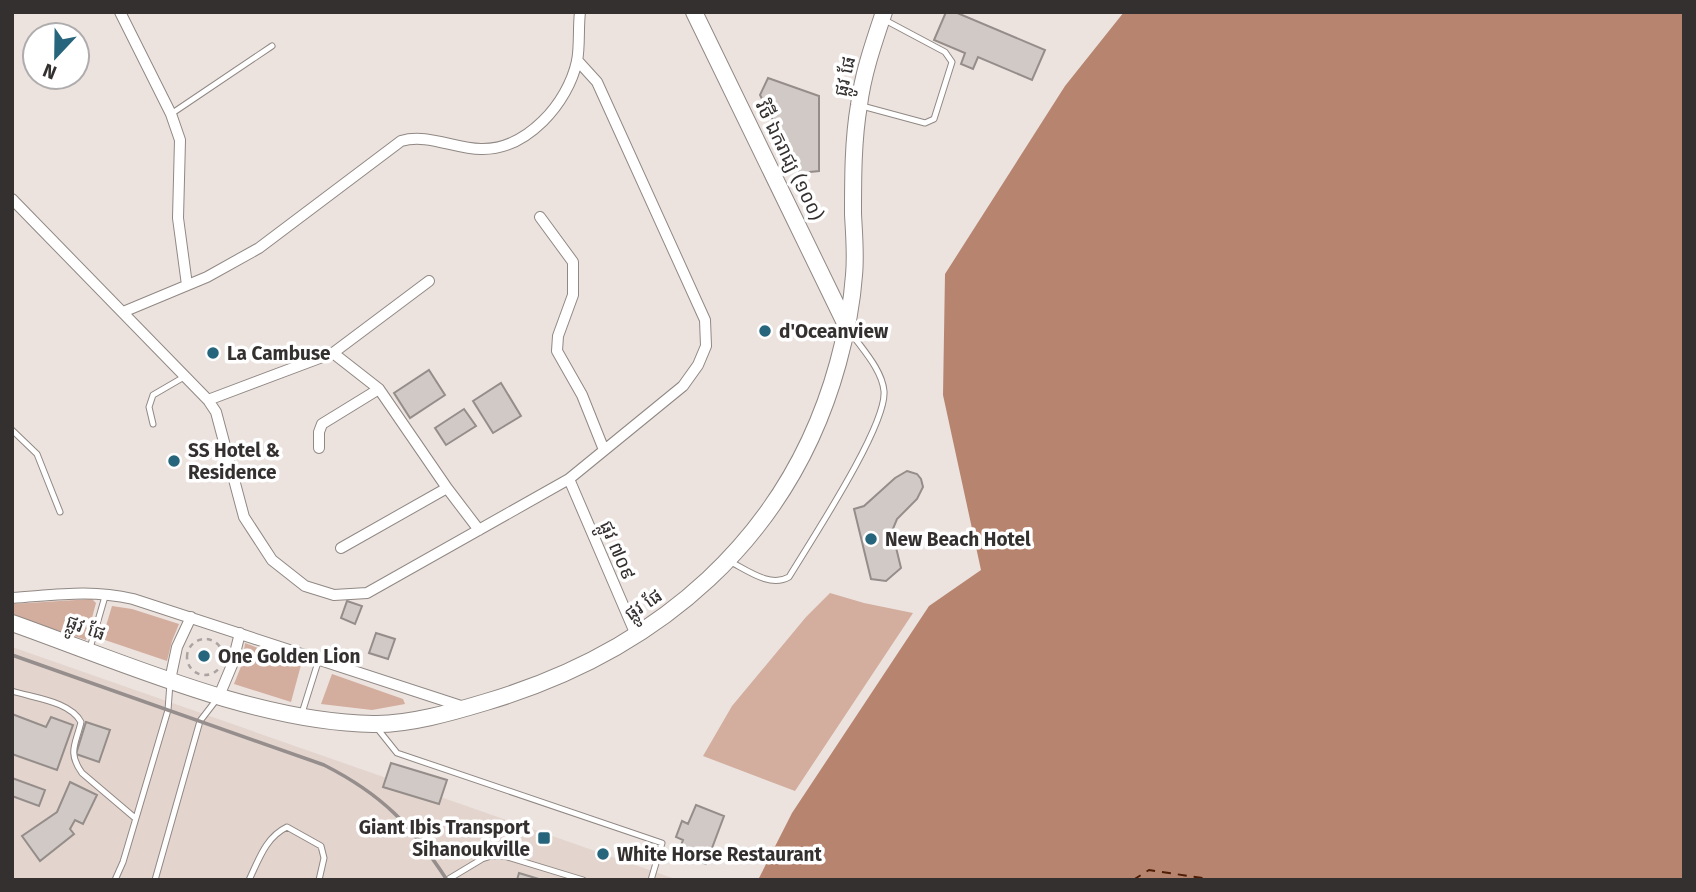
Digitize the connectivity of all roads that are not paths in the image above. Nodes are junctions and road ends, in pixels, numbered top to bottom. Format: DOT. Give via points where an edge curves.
graph roads {
  1 [pos="120,12"];
  2 [pos="580,12"];
  3 [pos="694,12"];
  4 [pos="883,15"];
  5 [pos="272,46"];
  6 [pos="577,61"];
  7 [pos="859,105"];
  8 [pos="171,114"];
  9 [pos="12,199"];
  10 [pos="540,217"];
  11 [pos="854,273"];
  12 [pos="824,276"];
  13 [pos="429,281"];
  14 [pos="187,285"];
  15 [pos="123,312"];
  16 [pos="847,327"];
  17 [pos="333,353"];
  18 [pos="186,376"];
  19 [pos="379,389"];
  20 [pos="208,400"];
  21 [pos="153,425"];
  22 [pos="12,430"];
  23 [pos="319,448"];
  24 [pos="604,450"];
  25 [pos="569,479"];
  26 [pos="447,488"];
  27 [pos="60,512"];
  28 [pos="479,530"];
  29 [pos="341,548"];
  30 [pos="729,561"];
  31 [pos="106,593"];
  32 [pos="12,598"];
  33 [pos="191,617"];
  34 [pos="12,623"];
  35 [pos="240,633"];
  36 [pos="636,635"];
  37 [pos="90,651"];
  38 [pos="319,659"];
  39 [pos="170,680"];
  40 [pos="12,691"];
  41 [pos="219,696"];
  42 [pos="466,708"];
  43 [pos="301,716"];
  44 [pos="374,724"];
  45 [pos="135,818"];
  46 [pos="115,880"];
  47 [pos="155,880"];
  48 [pos="248,880"];
  49 [pos="319,880"];
  50 [pos="447,880"];
  51 [pos="583,880"];
  52 [pos="651,880"];
  1 -- 8 [label="street"];
  2 -- 6 [label="street"];
  3 -- 12 [label="street, វិថី ឯករាជ្យ (១០០)"];
  4 -- 7 [label="street, ផ្លូវ ផែ"];
  4 -- 7 [label="lane" via="945,52 952,62 934,119 925,123"];
  5 -- 8 [label="lane"];
  6 -- 14 [label="street" via="561,99 545,119 514,143 482,149 421,139 401,141 258,248"];
  6 -- 24 [label="street" via="597,82 705,320 706,346 683,386"];
  7 -- 11 [label="street, ផ្លូវ ផែ" via="853,187"];
  8 -- 14 [label="street" via="180,140 178,218"];
  9 -- 15 [label="street"];
  10 -- 24 [label="street" via="573,262 573,295 557,351 582,395"];
  11 -- 12 [label="street" via="839,282"];
  11 -- 16 [label="street, ផ្លូវ ផែ"];
  12 -- 16 [label="street, វិថី ឯករាជ្យ (១០០)"];
  13 -- 17 [label="street"];
  14 -- 15 [label="street"];
  15 -- 18 [label="street"];
  16 -- 30 [label="street, ផ្លូវ ផែ" via="828,398 790,477"];
  16 -- 30 [label="lane" via="881,378 884,393 883,409 858,462 789,577 772,582"];
  17 -- 19 [label="street"];
  17 -- 20 [label="street"];
  18 -- 20 [label="street"];
  18 -- 21 [label="lane" via="153,395 149,407"];
  19 -- 23 [label="street" via="322,424"];
  19 -- 26 [label="street"];
  20 -- 28 [label="street" via="216,412 244,517 272,561 305,586 334,595 367,593"];
  22 -- 27 [label="lane" via="37,454"];
  24 -- 25 [label="street"];
  25 -- 28 [label="street"];
  25 -- 36 [label="street, ផ្លូវ ៧០៩"];
  26 -- 28 [label="street"];
  26 -- 29 [label="street"];
  30 -- 36 [label="street, ផ្លូវ ផែ" via="675,609"];
  31 -- 32 [label="street"];
  31 -- 33 [label="street"];
  31 -- 37 [label="lane"];
  33 -- 35 [label="street"];
  33 -- 39 [label="street" via="177,647"];
  34 -- 37 [label="street, ផ្លូវ ផែ"];
  35 -- 38 [label="street"];
  35 -- 41 [label="street"];
  36 -- 42 [label="street, ផ្លូវ ផែ" via="560,677"];
  37 -- 39 [label="street, ផ្លូវ ផែ"];
  38 -- 42 [label="street"];
  38 -- 43 [label="lane"];
  39 -- 41 [label="street, ផ្លូវ ផែ"];
  39 -- 45 [label="lane" via="168,710"];
  40 -- 45 [label="lane" via="77,715 81,722 72,750 76,764"];
  41 -- 43 [label="street, ផ្លូវ ផែ"];
  41 -- 47 [label="lane" via="200,721"];
  42 -- 44 [label="street, ផ្លូវ ផែ"];
  43 -- 44 [label="street, ផ្លូវ ផែ"];
  44 -- 52 [label="lane" via="397,753 662,843"];
  45 -- 46 [label="lane"];
  48 -- 49 [label="lane" via="266,845 287,827 321,846 324,858"];
  50 -- 51 [label="lane" via="491,856 504,856"];
}
